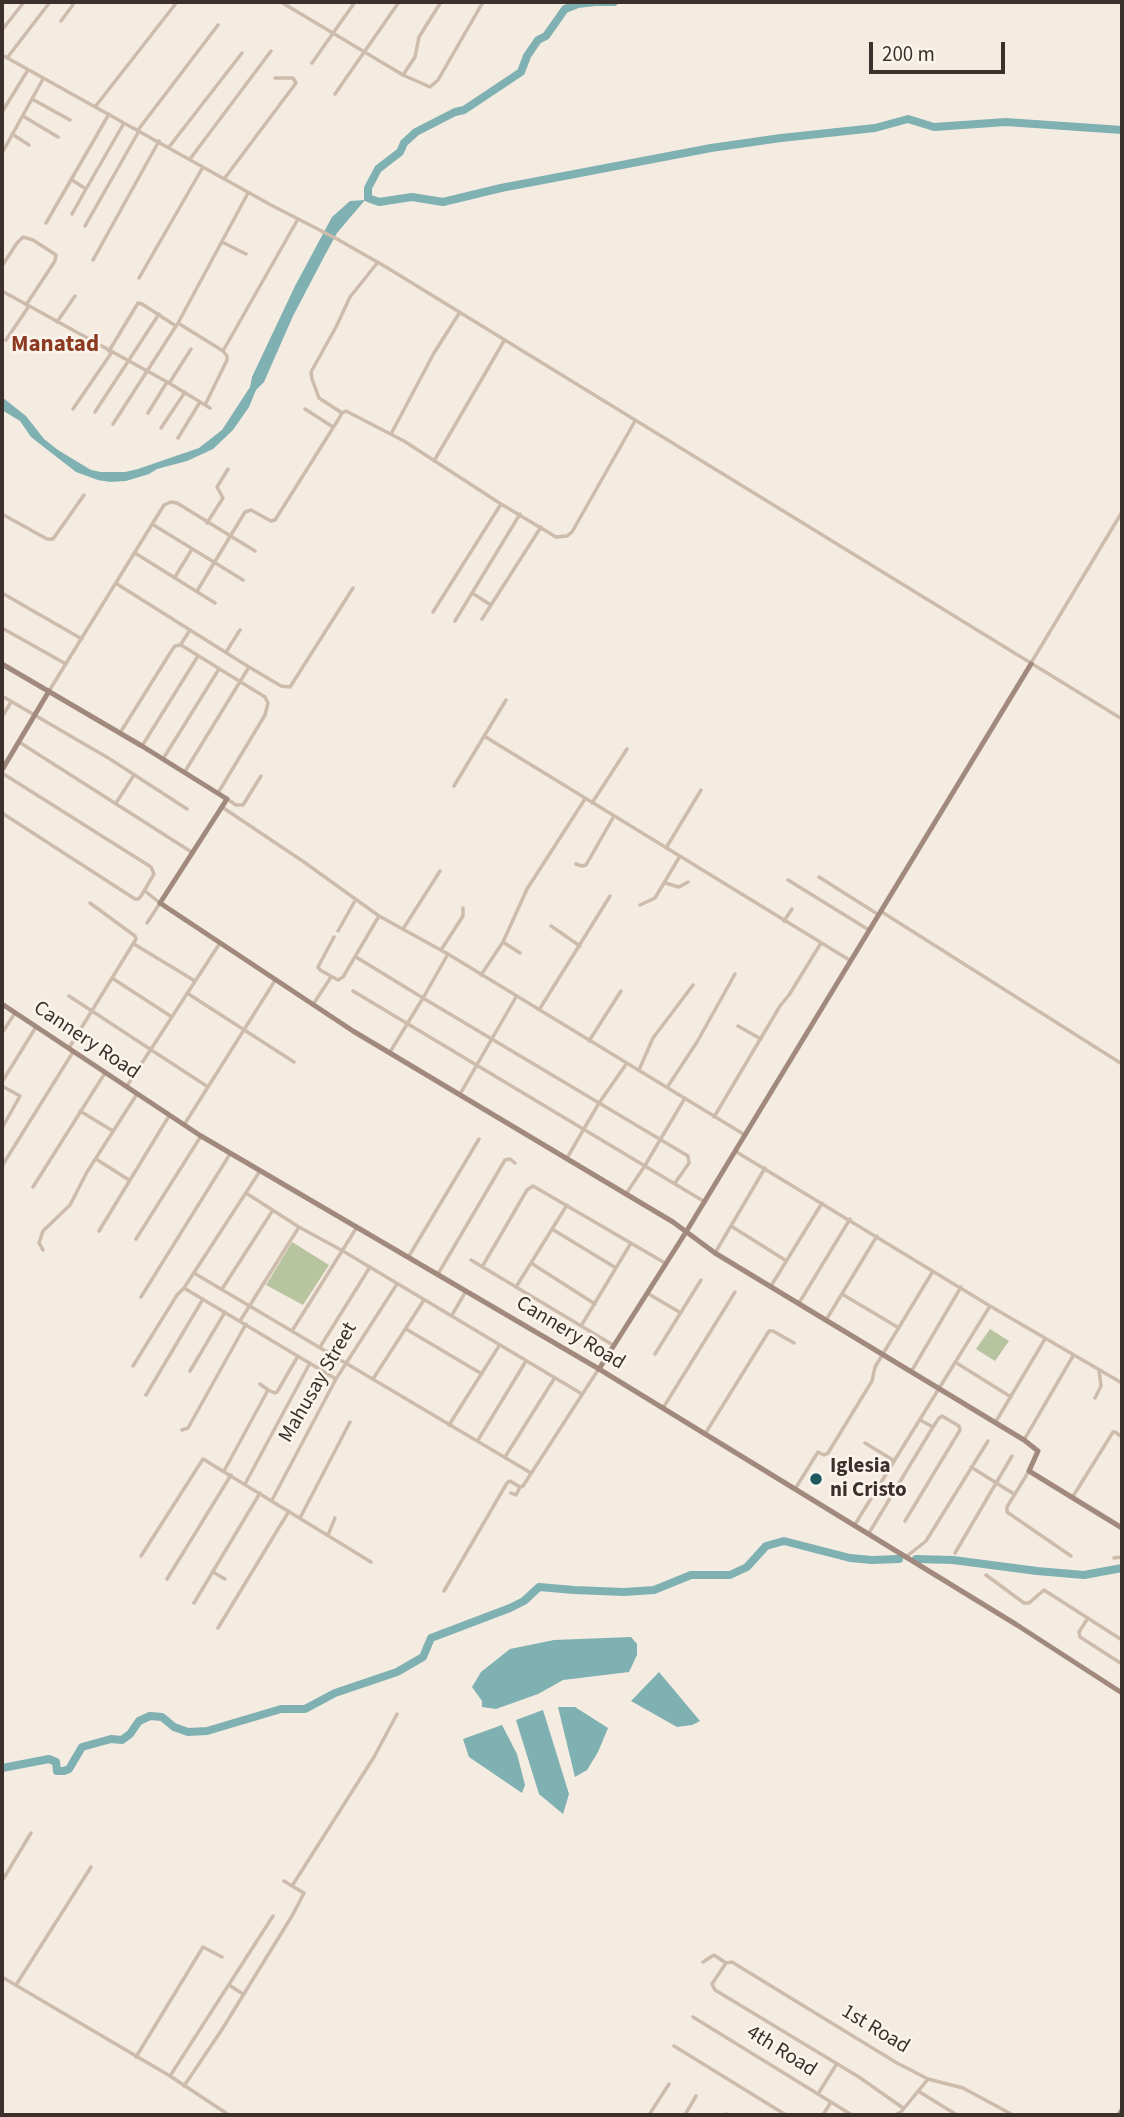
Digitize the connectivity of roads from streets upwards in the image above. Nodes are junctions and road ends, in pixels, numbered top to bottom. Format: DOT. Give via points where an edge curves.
graph roads {
  1 [pos="24,2"];
  2 [pos="50,2"];
  3 [pos="75,2"];
  4 [pos="177,2"];
  5 [pos="281,2"];
  6 [pos="355,2"];
  7 [pos="399,2"];
  8 [pos="442,2"];
  9 [pos="483,2"];
  10 [pos="289,4"];
  11 [pos="2,15"];
  12 [pos="10,19"];
  13 [pos="61,21"];
  14 [pos="218,25"];
  15 [pos="2,30"];
  16 [pos="334,33"];
  17 [pos="271,51"];
  18 [pos="364,52"];
  19 [pos="242,53"];
  20 [pos="2,55"];
  21 [pos="7,58"];
  22 [pos="312,62"];
  23 [pos="27,70"];
  24 [pos="403,75"];
  25 [pos="43,78"];
  26 [pos="275,78"];
  27 [pos="335,94"];
  28 [pos="32,99"];
  29 [pos="95,107"];
  30 [pos="2,112"];
  31 [pos="109,114"];
  32 [pos="23,117"];
  33 [pos="70,120"];
  34 [pos="124,123"];
  35 [pos="139,131"];
  36 [pos="12,134"];
  37 [pos="58,137"];
  38 [pos="159,141"];
  39 [pos="29,145"];
  40 [pos="169,147"];
  41 [pos="2,153"];
  42 [pos="190,159"];
  43 [pos="203,167"];
  44 [pos="223,178"];
  45 [pos="72,180"];
  46 [pos="86,189"];
  47 [pos="249,193"];
  48 [pos="72,214"];
  49 [pos="298,219"];
  50 [pos="46,223"];
  51 [pos="85,226"];
  52 [pos="222,242"];
  53 [pos="246,254"];
  54 [pos="93,260"];
  55 [pos="378,262"];
  56 [pos="2,266"];
  57 [pos="139,278"];
  58 [pos="2,292"];
  59 [pos="75,296"];
  60 [pos="28,305"];
  61 [pos="460,312"];
  62 [pos="159,314"];
  63 [pos="57,322"];
  64 [pos="177,325"];
  65 [pos="6,340"];
  66 [pos="504,341"];
  67 [pos="191,349"];
  68 [pos="110,351"];
  69 [pos="223,351"];
  70 [pos="128,362"];
  71 [pos="147,371"];
  72 [pos="168,383"];
  73 [pos="185,392"];
  74 [pos="203,403"];
  75 [pos="73,408"];
  76 [pos="210,408"];
  77 [pos="305,409"];
  78 [pos="95,412"];
  79 [pos="148,413"];
  80 [pos="342,413"];
  81 [pos="635,421"];
  82 [pos="113,424"];
  83 [pos="333,427"];
  84 [pos="161,428"];
  85 [pos="391,434"];
  86 [pos="178,438"];
  87 [pos="434,461"];
  88 [pos="228,469"];
  89 [pos="84,495"];
  90 [pos="501,504"];
  91 [pos="1122,512"];
  92 [pos="2,514"];
  93 [pos="520,514"];
  94 [pos="207,523"];
  95 [pos="152,524"];
  96 [pos="541,527"];
  97 [pos="230,536"];
  98 [pos="192,549"];
  99 [pos="255,551"];
  100 [pos="135,553"];
  101 [pos="214,562"];
  102 [pos="175,577"];
  103 [pos="243,580"];
  104 [pos="117,583"];
  105 [pos="353,588"];
  106 [pos="197,591"];
  107 [pos="2,593"];
  108 [pos="472,593"];
  109 [pos="215,603"];
  110 [pos="491,605"];
  111 [pos="433,612"];
  112 [pos="482,619"];
  113 [pos="455,621"];
  114 [pos="2,628"];
  115 [pos="190,630"];
  116 [pos="240,630"];
  117 [pos="83,639"];
  118 [pos="181,645"];
  119 [pos="226,652"];
  120 [pos="198,656"];
  121 [pos="2,664"];
  122 [pos="66,664"];
  123 [pos="1031,664"];
  124 [pos="248,667"];
  125 [pos="219,669"];
  126 [pos="240,681"];
  127 [pos="49,691"];
  128 [pos="2,696"];
  129 [pos="506,700"];
  130 [pos="11,702"];
  131 [pos="34,715"];
  132 [pos="2,717"];
  133 [pos="1122,719"];
  134 [pos="120,733"];
  135 [pos="484,736"];
  136 [pos="19,742"];
  137 [pos="142,746"];
  138 [pos="627,749"];
  139 [pos="163,759"];
  140 [pos="2,769"];
  141 [pos="184,773"];
  142 [pos="134,775"];
  143 [pos="261,776"];
  144 [pos="454,786"];
  145 [pos="701,790"];
  146 [pos="218,793"];
  147 [pos="227,799"];
  148 [pos="585,799"];
  149 [pos="592,803"];
  150 [pos="116,804"];
  151 [pos="222,807"];
  152 [pos="187,809"];
  153 [pos="2,813"];
  154 [pos="614,816"];
  155 [pos="666,848"];
  156 [pos="193,853"];
  157 [pos="680,856"];
  158 [pos="576,864"];
  159 [pos="440,871"];
  160 [pos="819,877"];
  161 [pos="788,880"];
  162 [pos="688,882"];
  163 [pos="665,883"];
  164 [pos="145,891"];
  165 [pos="610,896"];
  166 [pos="356,899"];
  167 [pos="90,903"];
  168 [pos="160,903"];
  169 [pos="640,905"];
  170 [pos="463,908"];
  171 [pos="792,909"];
  172 [pos="881,914"];
  173 [pos="379,916"];
  174 [pos="784,920"];
  175 [pos="147,923"];
  176 [pos="551,926"];
  177 [pos="403,929"];
  178 [pos="338,931"];
  179 [pos="870,931"];
  180 [pos="334,937"];
  181 [pos="503,942"];
  182 [pos="134,943"];
  183 [pos="220,943"];
  184 [pos="821,943"];
  185 [pos="580,946"];
  186 [pos="442,950"];
  187 [pos="520,953"];
  188 [pos="447,954"];
  189 [pos="356,957"];
  190 [pos="851,961"];
  191 [pos="735,974"];
  192 [pos="481,975"];
  193 [pos="331,977"];
  194 [pos="112,978"];
  195 [pos="276,979"];
  196 [pos="195,981"];
  197 [pos="694,985"];
  198 [pos="353,991"];
  199 [pos="621,991"];
  200 [pos="187,993"];
  201 [pos="69,996"];
  202 [pos="516,997"];
  203 [pos="423,998"];
  204 [pos="314,1003"];
  205 [pos="2,1004"];
  206 [pos="92,1010"];
  207 [pos="539,1010"];
  208 [pos="15,1013"];
  209 [pos="172,1017"];
  210 [pos="407,1023"];
  211 [pos="738,1026"];
  212 [pos="36,1027"];
  213 [pos="244,1030"];
  214 [pos="2,1033"];
  215 [pos="761,1039"];
  216 [pos="493,1040"];
  217 [pos="589,1041"];
  218 [pos="71,1050"];
  219 [pos="151,1050"];
  220 [pos="389,1053"];
  221 [pos="295,1062"];
  222 [pos="627,1063"];
  223 [pos="1122,1064"];
  224 [pos="477,1066"];
  225 [pos="639,1070"];
  226 [pos="106,1073"];
  227 [pos="2,1084"];
  228 [pos="127,1086"];
  229 [pos="208,1087"];
  230 [pos="667,1087"];
  231 [pos="137,1094"];
  232 [pos="460,1094"];
  233 [pos="685,1098"];
  234 [pos="599,1103"];
  235 [pos="80,1111"];
  236 [pos="169,1116"];
  237 [pos="714,1117"];
  238 [pos="184,1125"];
  239 [pos="2,1128"];
  240 [pos="584,1130"];
  241 [pos="113,1131"];
  242 [pos="745,1135"];
  243 [pos="201,1136"];
  244 [pos="479,1139"];
  245 [pos="661,1140"];
  246 [pos="735,1151"];
  247 [pos="230,1154"];
  248 [pos="567,1158"];
  249 [pos="96,1159"];
  250 [pos="515,1163"];
  251 [pos="2,1166"];
  252 [pos="644,1167"];
  253 [pos="765,1168"];
  254 [pos="261,1171"];
  255 [pos="129,1180"];
  256 [pos="675,1184"];
  257 [pos="33,1187"];
  258 [pos="246,1193"];
  259 [pos="626,1194"];
  260 [pos="705,1202"];
  261 [pos="822,1203"];
  262 [pos="567,1205"];
  263 [pos="273,1210"];
  264 [pos="850,1219"];
  265 [pos="731,1226"];
  266 [pos="299,1227"];
  267 [pos="357,1227"];
  268 [pos="552,1228"];
  269 [pos="99,1231"];
  270 [pos="687,1232"];
  271 [pos="877,1236"];
  272 [pos="136,1239"];
  273 [pos="631,1243"];
  274 [pos="43,1250"];
  275 [pos="343,1251"];
  276 [pos="715,1253"];
  277 [pos="409,1256"];
  278 [pos="471,1260"];
  279 [pos="786,1261"];
  280 [pos="531,1263"];
  281 [pos="665,1263"];
  282 [pos="482,1267"];
  283 [pos="370,1268"];
  284 [pos="616,1268"];
  285 [pos="933,1271"];
  286 [pos="194,1273"];
  287 [pos="438,1274"];
  288 [pos="701,1280"];
  289 [pos="397,1284"];
  290 [pos="771,1286"];
  291 [pos="516,1287"];
  292 [pos="961,1287"];
  293 [pos="184,1288"];
  294 [pos="222,1289"];
  295 [pos="466,1291"];
  296 [pos="735,1292"];
  297 [pos="647,1293"];
  298 [pos="842,1294"];
  299 [pos="141,1297"];
  300 [pos="203,1299"];
  301 [pos="424,1300"];
  302 [pos="799,1303"];
  303 [pos="595,1304"];
  304 [pos="250,1306"];
  305 [pos="990,1306"];
  306 [pos="225,1312"];
  307 [pos="681,1314"];
  308 [pos="452,1315"];
  309 [pos="826,1320"];
  310 [pos="240,1321"];
  311 [pos="246,1325"];
  312 [pos="581,1326"];
  313 [pos="899,1328"];
  314 [pos="406,1329"];
  315 [pos="292,1331"];
  316 [pos="1045,1339"];
  317 [pos="794,1343"];
  318 [pos="614,1345"];
  319 [pos="499,1346"];
  320 [pos="320,1347"];
  321 [pos="656,1354"];
  322 [pos="882,1355"];
  323 [pos="298,1356"];
  324 [pos="1073,1356"];
  325 [pos="526,1361"];
  326 [pos="955,1362"];
  327 [pos="310,1363"];
  328 [pos="346,1363"];
  329 [pos="133,1366"];
  330 [pos="599,1369"];
  331 [pos="1100,1370"];
  332 [pos="190,1371"];
  333 [pos="911,1372"];
  334 [pos="482,1374"];
  335 [pos="554,1378"];
  336 [pos="336,1379"];
  337 [pos="373,1379"];
  338 [pos="1122,1383"];
  339 [pos="260,1384"];
  340 [pos="939,1389"];
  341 [pos="268,1390"];
  342 [pos="582,1394"];
  343 [pos="146,1395"];
  344 [pos="1011,1397"];
  345 [pos="1095,1398"];
  346 [pos="663,1408"];
  347 [pos="919,1419"];
  348 [pos="350,1422"];
  349 [pos="995,1423"];
  350 [pos="449,1424"];
  351 [pos="933,1427"];
  352 [pos="182,1430"];
  353 [pos="705,1434"];
  354 [pos="1122,1437"];
  355 [pos="477,1440"];
  356 [pos="1024,1440"];
  357 [pos="988,1441"];
  358 [pos="865,1443"];
  359 [pos="1012,1456"];
  360 [pos="505,1457"];
  361 [pos="894,1461"];
  362 [pos="971,1467"];
  363 [pos="224,1471"];
  364 [pos="1029,1471"];
  365 [pos="531,1473"];
  366 [pos="231,1475"];
  367 [pos="997,1483"];
  368 [pos="245,1484"];
  369 [pos="520,1487"];
  370 [pos="795,1489"];
  371 [pos="260,1493"];
  372 [pos="510,1493"];
  373 [pos="1015,1494"];
  374 [pos="1072,1498"];
  375 [pos="272,1500"];
  376 [pos="289,1511"];
  377 [pos="300,1518"];
  378 [pos="335,1518"];
  379 [pos="905,1521"];
  380 [pos="854,1526"];
  381 [pos="1122,1528"];
  382 [pos="328,1535"];
  383 [pos="868,1535"];
  384 [pos="955,1553"];
  385 [pos="141,1556"];
  386 [pos="1071,1556"];
  387 [pos="906,1557"];
  388 [pos="1122,1557"];
  389 [pos="1114,1558"];
  390 [pos="371,1562"];
  391 [pos="213,1572"];
  392 [pos="986,1575"];
  393 [pos="167,1579"];
  394 [pos="225,1579"];
  395 [pos="444,1591"];
  396 [pos="194,1603"];
  397 [pos="1088,1618"];
  398 [pos="218,1628"];
  399 [pos="1122,1640"];
  400 [pos="1122,1664"];
  401 [pos="1122,1693"];
  402 [pos="397,1714"];
  403 [pos="31,1833"];
  404 [pos="91,1867"];
  405 [pos="2,1881"];
  406 [pos="285,1881"];
  407 [pos="292,1886"];
  408 [pos="273,1916"];
  409 [pos="222,1957"];
  410 [pos="703,1962"];
  411 [pos="726,1963"];
  412 [pos="2,1977"];
  413 [pos="16,1985"];
  414 [pos="229,1985"];
  415 [pos="243,1994"];
  416 [pos="693,2017"];
  417 [pos="674,2046"];
  418 [pos="136,2057"];
  419 [pos="836,2065"];
  420 [pos="170,2076"];
  421 [pos="928,2079"];
  422 [pos="669,2084"];
  423 [pos="184,2086"];
  424 [pos="918,2091"];
  425 [pos="818,2094"];
  426 [pos="696,2096"];
  427 [pos="831,2102"];
  428 [pos="902,2110"];
  429 [pos="1122,2110"];
  430 [pos="229,2115"];
  431 [pos="649,2115"];
  432 [pos="685,2115"];
  433 [pos="786,2115"];
  434 [pos="823,2115"];
  435 [pos="852,2115"];
  436 [pos="894,2115"];
  437 [pos="906,2115"];
  438 [pos="957,2115"];
  439 [pos="1013,2115"];
  440 [pos="1119,2115"];
  1 -- 12 [label="street"];
  2 -- 21 [label="street"];
  3 -- 13 [label="street"];
  4 -- 29 [label="street"];
  5 -- 10 [label="street"];
  6 -- 16 [label="street"];
  7 -- 18 [label="street"];
  8 -- 24 [label="street" via="419,37 417,52"];
  9 -- 24 [label="street" via="435,84 427,87"];
  10 -- 16 [label="street"];
  11 -- 12 [label="street"];
  12 -- 15 [label="street"];
  14 -- 35 [label="street"];
  16 -- 18 [label="street"];
  16 -- 22 [label="street"];
  17 -- 42 [label="street"];
  18 -- 24 [label="street"];
  18 -- 27 [label="street"];
  19 -- 40 [label="street"];
  20 -- 21 [label="street"];
  21 -- 23 [label="street"];
  23 -- 25 [label="street"];
  23 -- 30 [label="street"];
  25 -- 28 [label="street"];
  25 -- 29 [label="street"];
  26 -- 44 [label="street" via="293,78 296,83"];
  28 -- 32 [label="street"];
  28 -- 33 [label="street"];
  29 -- 31 [label="street"];
  31 -- 34 [label="street"];
  31 -- 45 [label="street"];
  32 -- 36 [label="street"];
  32 -- 37 [label="street"];
  34 -- 35 [label="street"];
  34 -- 46 [label="street"];
  35 -- 38 [label="street"];
  35 -- 51 [label="street"];
  36 -- 39 [label="street"];
  36 -- 41 [label="street"];
  38 -- 40 [label="street"];
  38 -- 54 [label="street"];
  40 -- 42 [label="street"];
  42 -- 43 [label="street"];
  43 -- 44 [label="street"];
  43 -- 57 [label="street"];
  44 -- 47 [label="street"];
  45 -- 46 [label="street"];
  45 -- 50 [label="street"];
  46 -- 48 [label="street"];
  47 -- 49 [label="street"];
  47 -- 52 [label="street"];
  49 -- 55 [label="street"];
  49 -- 69 [label="street"];
  52 -- 53 [label="street"];
  52 -- 64 [label="street"];
  55 -- 61 [label="street"];
  55 -- 80 [label="street" via="350,297 311,372 319,398"];
  56 -- 60 [label="street" via="23,237 57,255"];
  58 -- 60 [label="street"];
  59 -- 63 [label="street"];
  60 -- 63 [label="street"];
  60 -- 65 [label="street"];
  61 -- 66 [label="street"];
  61 -- 85 [label="street"];
  62 -- 64 [label="street"];
  62 -- 68 [label="street" via="138,303"];
  62 -- 70 [label="street"];
  63 -- 68 [label="street"];
  64 -- 69 [label="street"];
  64 -- 71 [label="street"];
  66 -- 81 [label="street"];
  66 -- 87 [label="street"];
  67 -- 72 [label="street"];
  68 -- 70 [label="street"];
  68 -- 75 [label="street"];
  69 -- 74 [label="street" via="227,360"];
  70 -- 71 [label="street"];
  70 -- 78 [label="street"];
  71 -- 72 [label="street"];
  71 -- 82 [label="street"];
  72 -- 73 [label="street"];
  72 -- 79 [label="street"];
  73 -- 74 [label="street"];
  73 -- 84 [label="street"];
  74 -- 76 [label="street"];
  74 -- 86 [label="street"];
  77 -- 83 [label="street"];
  80 -- 83 [label="street"];
  80 -- 85 [label="street" via="350,412"];
  81 -- 96 [label="street" via="572,532 561,538"];
  81 -- 123 [label="street"];
  83 -- 97 [label="street" via="275,520 248,511"];
  85 -- 87 [label="street"];
  87 -- 90 [label="street"];
  88 -- 94 [label="street" via="217,487 223,498"];
  89 -- 92 [label="street" via="52,539"];
  90 -- 93 [label="street"];
  90 -- 111 [label="street"];
  91 -- 123 [label="street"];
  93 -- 96 [label="street"];
  93 -- 108 [label="street"];
  94 -- 95 [label="street" via="171,502 160,509"];
  94 -- 97 [label="street"];
  95 -- 98 [label="street"];
  95 -- 100 [label="street"];
  96 -- 110 [label="street"];
  97 -- 99 [label="street"];
  97 -- 101 [label="street"];
  98 -- 101 [label="street"];
  98 -- 102 [label="street"];
  100 -- 102 [label="street"];
  100 -- 104 [label="street"];
  101 -- 103 [label="street"];
  101 -- 106 [label="street"];
  102 -- 106 [label="street"];
  104 -- 115 [label="street"];
  104 -- 117 [label="street"];
  105 -- 124 [label="street" via="290,687"];
  106 -- 109 [label="street"];
  107 -- 117 [label="street"];
  108 -- 110 [label="street"];
  108 -- 113 [label="street"];
  110 -- 112 [label="street"];
  114 -- 122 [label="street"];
  115 -- 118 [label="street"];
  115 -- 119 [label="street"];
  116 -- 119 [label="street"];
  117 -- 122 [label="street"];
  118 -- 120 [label="street"];
  118 -- 134 [label="street" via="174,648"];
  119 -- 124 [label="street"];
  120 -- 125 [label="street"];
  120 -- 137 [label="street"];
  121 -- 127 [label="street"];
  122 -- 127 [label="street"];
  123 -- 133 [label="street"];
  123 -- 172 [label="street"];
  124 -- 126 [label="street"];
  125 -- 126 [label="street"];
  125 -- 139 [label="street"];
  126 -- 141 [label="street"];
  126 -- 146 [label="street" via="265,697 268,706"];
  127 -- 131 [label="street"];
  127 -- 134 [label="street"];
  128 -- 130 [label="street"];
  129 -- 135 [label="street"];
  130 -- 131 [label="street"];
  130 -- 132 [label="street"];
  131 -- 136 [label="street"];
  131 -- 142 [label="street"];
  134 -- 137 [label="street"];
  135 -- 144 [label="street"];
  135 -- 148 [label="street"];
  136 -- 140 [label="street"];
  136 -- 150 [label="street"];
  137 -- 139 [label="street"];
  138 -- 149 [label="street"];
  139 -- 141 [label="street"];
  140 -- 164 [label="street" via="150,867 154,874"];
  141 -- 146 [label="street"];
  142 -- 150 [label="street"];
  142 -- 152 [label="street"];
  143 -- 147 [label="street" via="243,805"];
  145 -- 155 [label="street"];
  146 -- 147 [label="street"];
  147 -- 151 [label="street"];
  148 -- 149 [label="street"];
  148 -- 181 [label="street" via="527,889"];
  149 -- 154 [label="street"];
  150 -- 156 [label="street"];
  151 -- 156 [label="street"];
  151 -- 166 [label="street"];
  153 -- 164 [label="street" via="135,899"];
  154 -- 155 [label="street"];
  154 -- 158 [label="street" via="586,865"];
  155 -- 157 [label="street"];
  156 -- 168 [label="street"];
  157 -- 163 [label="street"];
  157 -- 174 [label="street"];
  159 -- 177 [label="street"];
  160 -- 172 [label="street"];
  161 -- 179 [label="street"];
  162 -- 163 [label="street" via="679,887"];
  163 -- 169 [label="street" via="655,898"];
  164 -- 168 [label="street"];
  165 -- 185 [label="street"];
  166 -- 173 [label="street"];
  166 -- 178 [label="street"];
  167 -- 182 [label="street" via="135,936"];
  168 -- 175 [label="street"];
  168 -- 183 [label="street"];
  170 -- 186 [label="street" via="463,916"];
  171 -- 174 [label="street"];
  172 -- 179 [label="street"];
  172 -- 223 [label="street"];
  173 -- 177 [label="street"];
  173 -- 189 [label="street"];
  174 -- 184 [label="street"];
  176 -- 185 [label="street"];
  177 -- 186 [label="street"];
  179 -- 190 [label="street"];
  180 -- 193 [label="street" via="318,964"];
  181 -- 187 [label="street"];
  181 -- 192 [label="street"];
  182 -- 194 [label="street"];
  182 -- 196 [label="street"];
  183 -- 195 [label="street"];
  183 -- 196 [label="street"];
  184 -- 190 [label="street"];
  184 -- 215 [label="street"];
  185 -- 207 [label="street"];
  186 -- 188 [label="street"];
  188 -- 192 [label="street"];
  188 -- 203 [label="street"];
  189 -- 193 [label="street" via="343,978"];
  189 -- 203 [label="street"];
  190 -- 242 [label="street"];
  191 -- 230 [label="street"];
  192 -- 202 [label="street"];
  193 -- 204 [label="street"];
  194 -- 206 [label="street"];
  194 -- 209 [label="street"];
  195 -- 204 [label="street"];
  195 -- 213 [label="street"];
  196 -- 200 [label="street"];
  197 -- 225 [label="street" via="653,1038"];
  198 -- 210 [label="street"];
  199 -- 217 [label="street"];
  200 -- 209 [label="street"];
  200 -- 213 [label="street"];
  201 -- 206 [label="street"];
  202 -- 207 [label="street"];
  202 -- 216 [label="street"];
  203 -- 210 [label="street"];
  203 -- 216 [label="street"];
  204 -- 220 [label="street"];
  205 -- 208 [label="street, Cannery Road"];
  206 -- 218 [label="street"];
  206 -- 219 [label="street"];
  207 -- 217 [label="street"];
  208 -- 212 [label="street, Cannery Road"];
  208 -- 214 [label="street"];
  209 -- 219 [label="street"];
  210 -- 220 [label="street"];
  210 -- 224 [label="street"];
  211 -- 215 [label="street"];
  212 -- 218 [label="street, Cannery Road"];
  212 -- 227 [label="street"];
  213 -- 221 [label="street"];
  213 -- 229 [label="street"];
  215 -- 237 [label="street"];
  216 -- 224 [label="street"];
  216 -- 234 [label="street"];
  217 -- 222 [label="street"];
  218 -- 226 [label="street, Cannery Road"];
  218 -- 251 [label="street"];
  219 -- 228 [label="street"];
  219 -- 229 [label="street"];
  220 -- 232 [label="street"];
  222 -- 225 [label="street"];
  222 -- 234 [label="street"];
  224 -- 232 [label="street"];
  224 -- 240 [label="street"];
  225 -- 230 [label="street"];
  226 -- 228 [label="street, Cannery Road"];
  226 -- 235 [label="street"];
  227 -- 239 [label="street" via="20,1096"];
  228 -- 231 [label="street, Cannery Road"];
  229 -- 238 [label="street"];
  230 -- 233 [label="street"];
  231 -- 236 [label="street, Cannery Road"];
  231 -- 241 [label="street"];
  232 -- 248 [label="street"];
  233 -- 237 [label="street"];
  233 -- 245 [label="street"];
  234 -- 240 [label="street"];
  234 -- 245 [label="street"];
  235 -- 241 [label="street"];
  235 -- 257 [label="street"];
  236 -- 238 [label="street, Cannery Road"];
  236 -- 255 [label="street"];
  237 -- 242 [label="street"];
  238 -- 243 [label="street, Cannery Road"];
  240 -- 248 [label="street"];
  240 -- 252 [label="street"];
  241 -- 249 [label="street"];
  242 -- 246 [label="street"];
  243 -- 247 [label="street, Cannery Road"];
  243 -- 272 [label="street"];
  244 -- 277 [label="street"];
  245 -- 252 [label="street"];
  245 -- 256 [label="street" via="689,1157"];
  246 -- 253 [label="street"];
  246 -- 260 [label="street"];
  247 -- 254 [label="street, Cannery Road"];
  247 -- 299 [label="street"];
  248 -- 259 [label="street"];
  249 -- 255 [label="street"];
  249 -- 274 [label="street" via="70,1205 43,1231 39,1240"];
  250 -- 287 [label="street" via="505,1160"];
  252 -- 256 [label="street"];
  252 -- 259 [label="street"];
  253 -- 261 [label="street"];
  253 -- 265 [label="street"];
  254 -- 258 [label="street"];
  254 -- 267 [label="street, Cannery Road"];
  255 -- 269 [label="street"];
  256 -- 260 [label="street"];
  258 -- 263 [label="street"];
  258 -- 286 [label="street"];
  259 -- 270 [label="street"];
  260 -- 270 [label="street"];
  261 -- 264 [label="street"];
  261 -- 279 [label="street"];
  262 -- 268 [label="street"];
  262 -- 273 [label="street"];
  262 -- 282 [label="street" via="536,1186 530,1187"];
  263 -- 266 [label="street"];
  263 -- 294 [label="street"];
  264 -- 271 [label="street"];
  264 -- 302 [label="street"];
  265 -- 276 [label="street"];
  265 -- 279 [label="street"];
  266 -- 275 [label="street"];
  266 -- 304 [label="street"];
  267 -- 275 [label="street"];
  267 -- 277 [label="street, Cannery Road"];
  268 -- 280 [label="street"];
  268 -- 284 [label="street"];
  270 -- 276 [label="street"];
  270 -- 281 [label="street"];
  271 -- 285 [label="street"];
  271 -- 298 [label="street"];
  273 -- 281 [label="street"];
  273 -- 284 [label="street"];
  275 -- 283 [label="street"];
  275 -- 315 [label="street"];
  276 -- 290 [label="street"];
  277 -- 287 [label="street, Cannery Road"];
  278 -- 282 [label="street"];
  279 -- 290 [label="street"];
  280 -- 291 [label="street"];
  280 -- 303 [label="street"];
  281 -- 297 [label="street"];
  282 -- 291 [label="street"];
  283 -- 289 [label="street"];
  283 -- 320 [label="street"];
  284 -- 303 [label="street"];
  285 -- 292 [label="street"];
  285 -- 313 [label="street"];
  286 -- 293 [label="street"];
  286 -- 294 [label="street"];
  287 -- 295 [label="street, Cannery Road"];
  288 -- 307 [label="street"];
  289 -- 301 [label="street"];
  289 -- 328 [label="street, Mahusay Street"];
  290 -- 302 [label="street"];
  291 -- 312 [label="street"];
  292 -- 305 [label="street"];
  292 -- 333 [label="street"];
  293 -- 300 [label="street"];
  293 -- 329 [label="street"];
  294 -- 304 [label="street"];
  295 -- 308 [label="street"];
  295 -- 330 [label="street, Cannery Road"];
  296 -- 346 [label="street"];
  297 -- 307 [label="street"];
  297 -- 318 [label="street"];
  298 -- 309 [label="street"];
  298 -- 313 [label="street"];
  300 -- 306 [label="street"];
  300 -- 343 [label="street"];
  301 -- 308 [label="street"];
  301 -- 314 [label="street"];
  302 -- 309 [label="street"];
  303 -- 312 [label="street"];
  304 -- 310 [label="street"];
  304 -- 315 [label="street"];
  305 -- 316 [label="street"];
  305 -- 326 [label="street"];
  306 -- 310 [label="street"];
  306 -- 332 [label="street"];
  307 -- 321 [label="street"];
  308 -- 319 [label="street"];
  309 -- 322 [label="street"];
  310 -- 311 [label="street"];
  311 -- 323 [label="street"];
  311 -- 352 [label="street" via="188,1428"];
  312 -- 318 [label="street"];
  313 -- 322 [label="street"];
  314 -- 334 [label="street"];
  314 -- 337 [label="street"];
  315 -- 320 [label="street"];
  316 -- 324 [label="street"];
  316 -- 344 [label="street"];
  317 -- 353 [label="street" via="769,1331"];
  318 -- 330 [label="street"];
  319 -- 325 [label="street"];
  319 -- 334 [label="street"];
  320 -- 328 [label="street"];
  322 -- 333 [label="street"];
  322 -- 370 [label="street" via="872,1381 828,1453 818,1452"];
  323 -- 327 [label="street"];
  323 -- 341 [label="street" via="277,1392"];
  324 -- 331 [label="street"];
  324 -- 356 [label="street"];
  325 -- 335 [label="street"];
  325 -- 355 [label="street"];
  326 -- 340 [label="street"];
  326 -- 344 [label="street"];
  327 -- 336 [label="street"];
  327 -- 368 [label="street"];
  328 -- 336 [label="street, Mahusay Street"];
  328 -- 337 [label="street"];
  330 -- 342 [label="street"];
  330 -- 346 [label="street, Cannery Road"];
  331 -- 338 [label="street"];
  331 -- 345 [label="street" via="1101,1386"];
  333 -- 340 [label="street"];
  334 -- 350 [label="street"];
  335 -- 342 [label="street"];
  335 -- 360 [label="street"];
  336 -- 375 [label="street, Mahusay Street"];
  337 -- 350 [label="street"];
  339 -- 341 [label="street"];
  340 -- 347 [label="street"];
  340 -- 349 [label="street"];
  341 -- 363 [label="street"];
  342 -- 365 [label="street"];
  344 -- 349 [label="street"];
  346 -- 353 [label="street, Cannery Road"];
  347 -- 351 [label="street"];
  347 -- 361 [label="street"];
  348 -- 377 [label="street"];
  349 -- 356 [label="street"];
  350 -- 355 [label="street"];
  351 -- 379 [label="street" via="943,1416 960,1428"];
  351 -- 383 [label="street"];
  353 -- 370 [label="street, Cannery Road"];
  354 -- 374 [label="street" via="1113,1432"];
  355 -- 360 [label="street"];
  356 -- 364 [label="street" via="1038,1451"];
  357 -- 362 [label="street"];
  358 -- 361 [label="street"];
  359 -- 367 [label="street"];
  360 -- 365 [label="street"];
  361 -- 380 [label="street"];
  362 -- 367 [label="street"];
  362 -- 387 [label="street" via="926,1541"];
  363 -- 366 [label="street"];
  363 -- 385 [label="street" via="202,1459"];
  364 -- 373 [label="street"];
  364 -- 374 [label="street"];
  365 -- 369 [label="street"];
  366 -- 368 [label="street"];
  366 -- 393 [label="street"];
  367 -- 373 [label="street"];
  367 -- 384 [label="street"];
  368 -- 371 [label="street"];
  369 -- 372 [label="street" via="515,1495"];
  369 -- 395 [label="street" via="507,1483"];
  370 -- 380 [label="street, Cannery Road"];
  371 -- 375 [label="street"];
  371 -- 391 [label="street"];
  373 -- 386 [label="street" via="1007,1507 1009,1514"];
  374 -- 381 [label="street"];
  375 -- 376 [label="street"];
  376 -- 377 [label="street"];
  376 -- 398 [label="street"];
  377 -- 382 [label="street"];
  378 -- 382 [label="street"];
  380 -- 383 [label="street, Cannery Road"];
  382 -- 390 [label="street"];
  383 -- 387 [label="street, Cannery Road"];
  387 -- 401 [label="street, Cannery Road"];
  388 -- 389 [label="street"];
  391 -- 394 [label="street"];
  391 -- 396 [label="street"];
  392 -- 397 [label="street" via="1024,1603 1044,1590"];
  397 -- 399 [label="street"];
  397 -- 400 [label="street" via="1080,1637"];
  402 -- 407 [label="street"];
  403 -- 405 [label="street"];
  404 -- 413 [label="street"];
  406 -- 407 [label="street"];
  407 -- 415 [label="street" via="304,1893"];
  408 -- 414 [label="street"];
  409 -- 418 [label="street" via="203,1947"];
  410 -- 411 [label="street" via="714,1955"];
  411 -- 419 [label="street" via="712,1984 715,1990"];
  411 -- 421 [label="street, 1st Road" via="732,1962"];
  412 -- 413 [label="street"];
  413 -- 418 [label="street"];
  414 -- 415 [label="street"];
  414 -- 420 [label="street"];
  415 -- 423 [label="street"];
  416 -- 425 [label="street, 4th Road"];
  417 -- 433 [label="street"];
  418 -- 420 [label="street"];
  419 -- 425 [label="street"];
  419 -- 428 [label="street"];
  420 -- 423 [label="street"];
  421 -- 424 [label="street"];
  421 -- 439 [label="street, 1st Road" via="963,2088"];
  422 -- 431 [label="street"];
  423 -- 430 [label="street"];
  424 -- 428 [label="street"];
  424 -- 438 [label="street"];
  425 -- 427 [label="street, 4th Road"];
  426 -- 432 [label="street"];
  427 -- 434 [label="street"];
  427 -- 435 [label="street, 4th Road"];
  428 -- 436 [label="street"];
  428 -- 437 [label="street"];
  429 -- 440 [label="street"];
}
